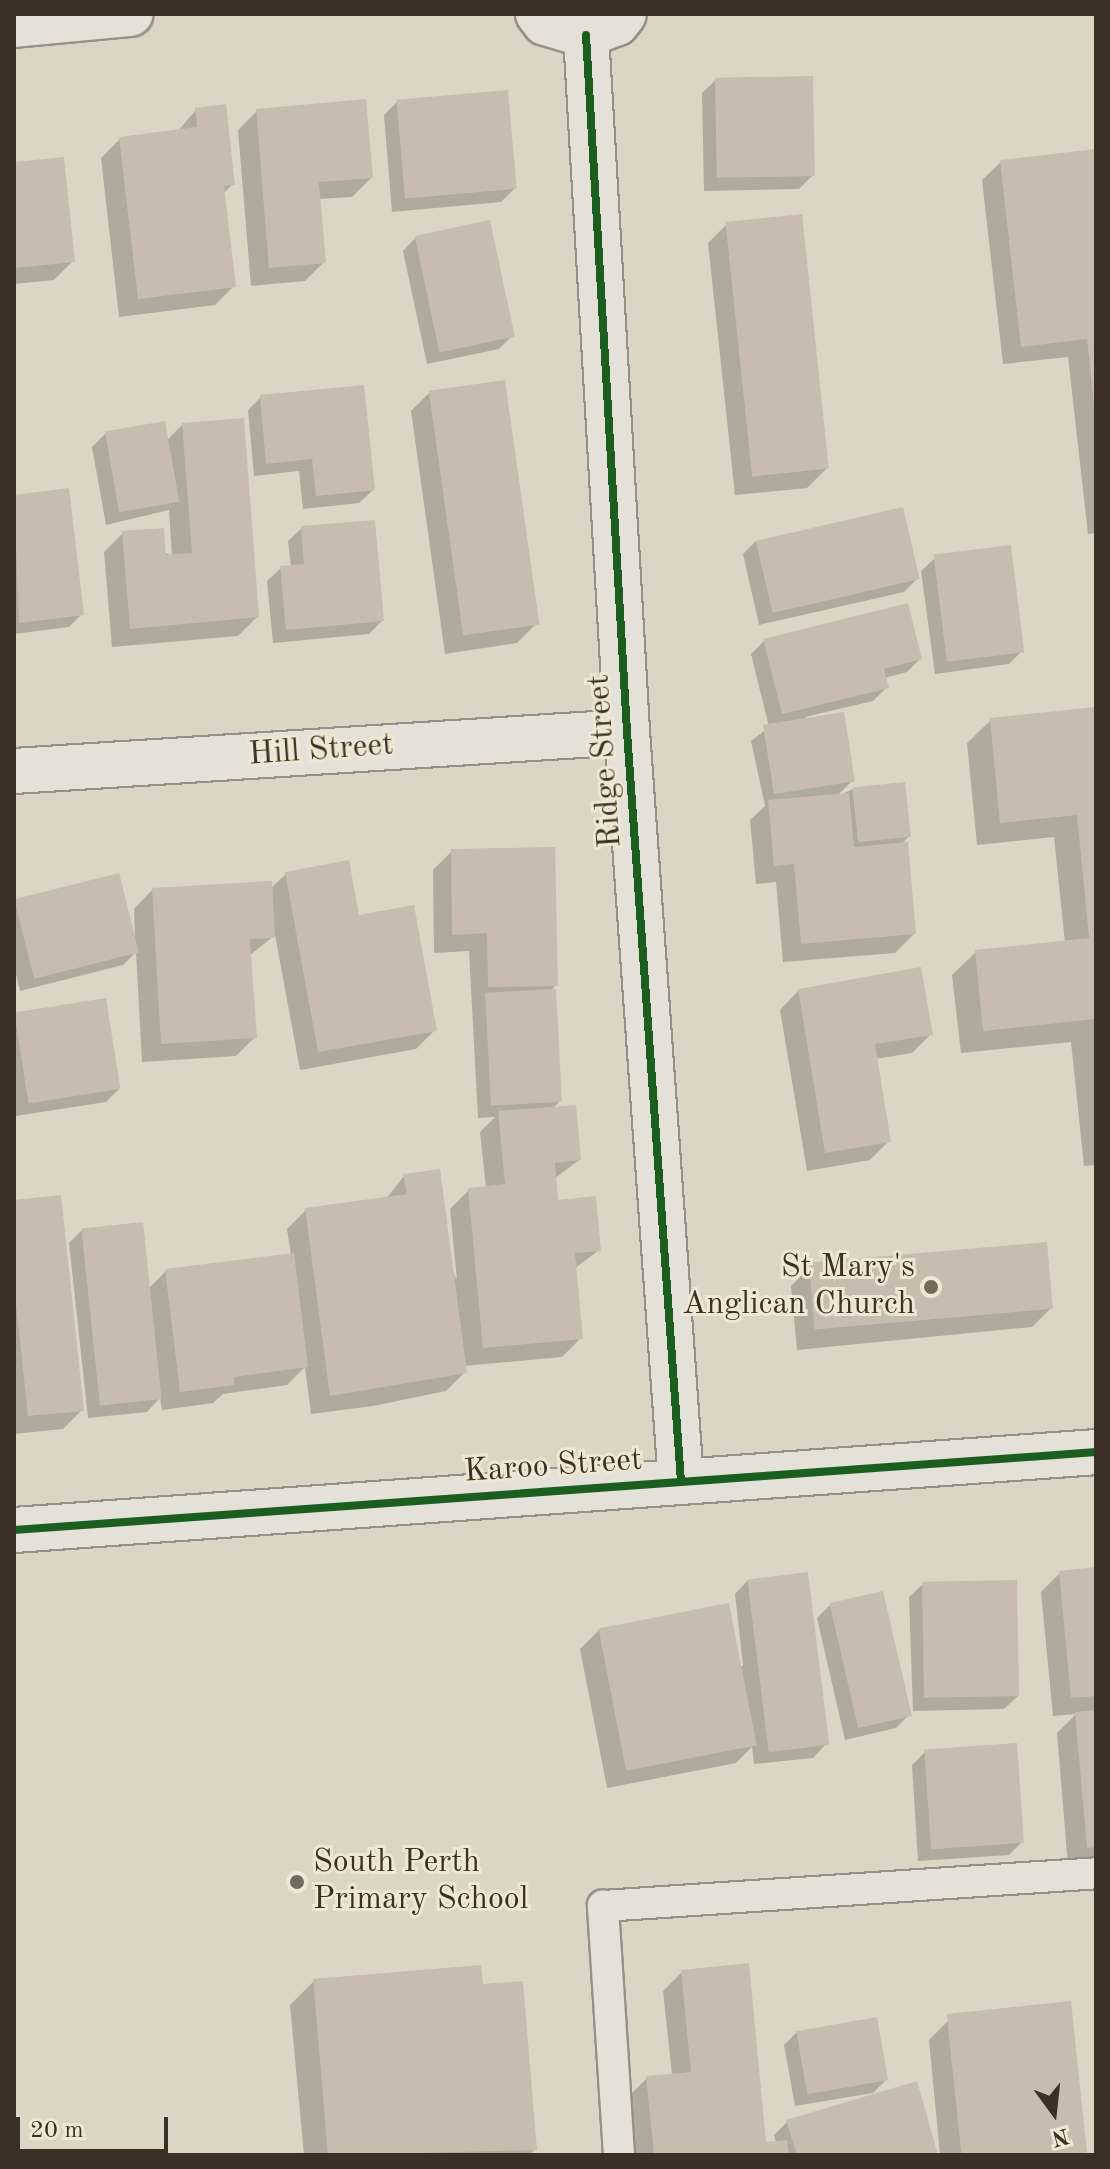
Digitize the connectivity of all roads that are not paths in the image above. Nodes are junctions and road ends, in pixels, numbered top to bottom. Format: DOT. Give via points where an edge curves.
graph roads {
  1 [pos="130,14"];
  2 [pos="538,14"];
  3 [pos="624,14"];
  4 [pos="14,25"];
  5 [pos="586,35"];
  6 [pos="627,732"];
  7 [pos="14,771"];
  8 [pos="1096,1452"];
  9 [pos="681,1482"];
  10 [pos="14,1530"];
  11 [pos="1096,1873"];
  12 [pos="619,2155"];
  1 -- 4 [label="street"];
  2 -- 5 [label="street" via="545,23"];
  3 -- 5 [label="street" via="617,23"];
  5 -- 6 [label="street, Ridge Street"];
  6 -- 7 [label="street, Hill Street"];
  6 -- 9 [label="street, Ridge Street"];
  8 -- 9 [label="street, Karoo Street"];
  9 -- 10 [label="street, Karoo Street"];
  11 -- 12 [label="lane" via="603,1906"];
}
